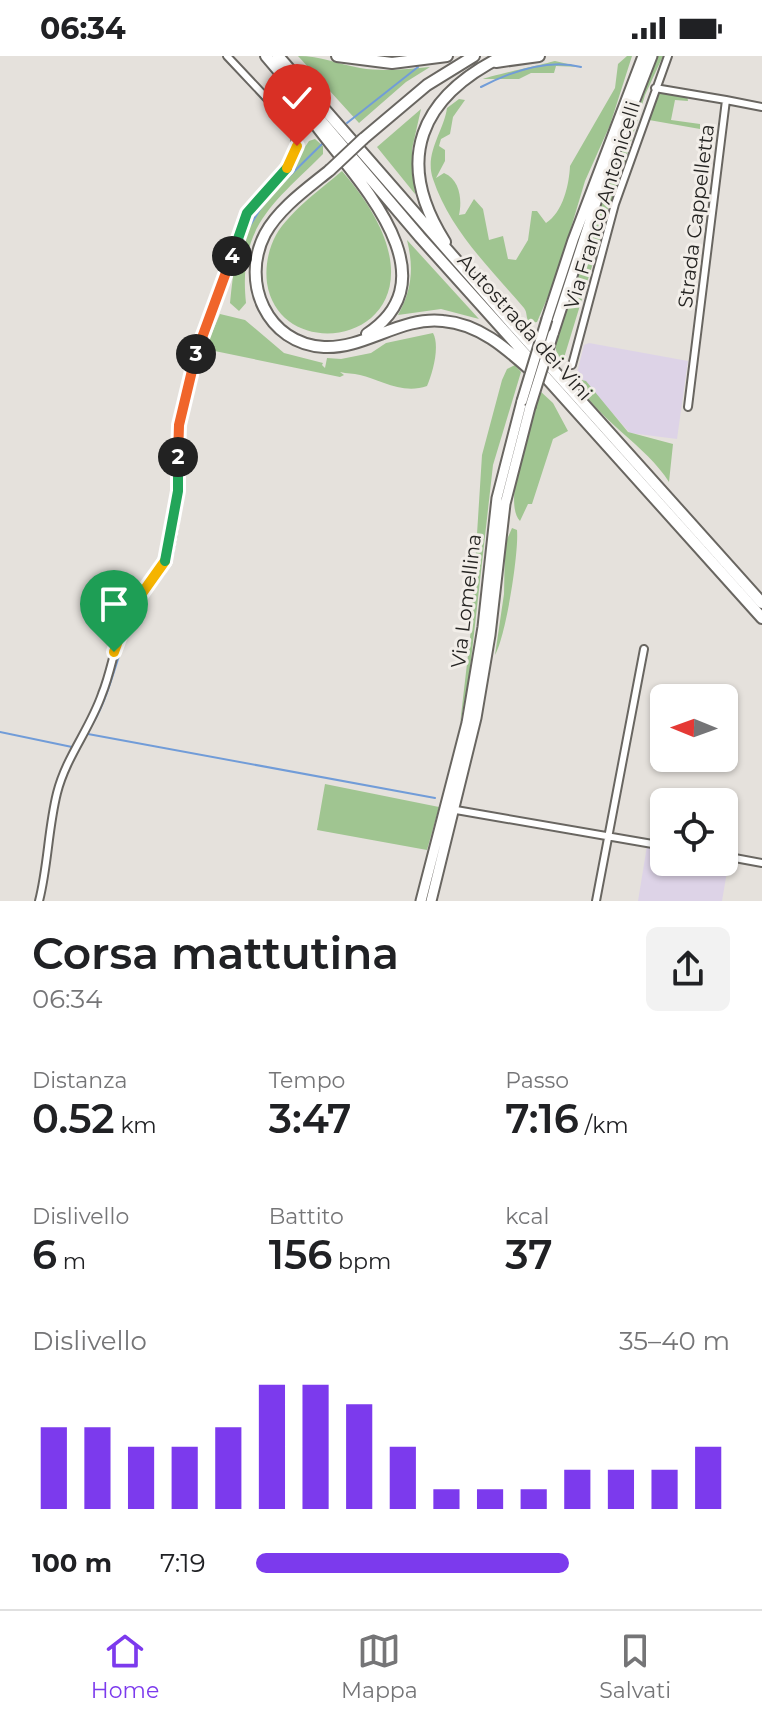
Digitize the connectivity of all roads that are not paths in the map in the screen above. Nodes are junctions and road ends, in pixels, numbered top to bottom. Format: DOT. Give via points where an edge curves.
graph roads {
  1 [pos="227,56"];
  2 [pos="337,56"];
  3 [pos="447,56"];
  4 [pos="474,56"];
  5 [pos="503,56"];
  6 [pos="539,56"];
  7 [pos="643,56"];
  8 [pos="652,56"];
  9 [pos="668,56"];
  10 [pos="271,57"];
  11 [pos="493,59"];
  12 [pos="456,68"];
  13 [pos="655,88"];
  14 [pos="726,100"];
  15 [pos="762,107"];
  16 [pos="512,324"];
  17 [pos="349,344"];
  18 [pos="572,365"];
  19 [pos="526,404"];
  20 [pos="688,407"];
  21 [pos="582,418"];
  22 [pos="762,603"];
  23 [pos="762,618"];
  24 [pos="644,649"];
  25 [pos="454,807"];
  26 [pos="608,837"];
  27 [pos="650,844"];
  28 [pos="738,859"];
  29 [pos="762,863"];
  30 [pos="39,901"];
  31 [pos="421,901"];
  32 [pos="431,901"];
  33 [pos="596,901"];
  1 -- 30 [label="street" via="291,124 297,146 286,169 247,213 189,373 179,425 178,491 169,550 163,569 128,613 102,694 62,775"];
  2 -- 3 [label="highway" via="392,63"];
  4 -- 12 [label="highway"];
  5 -- 11 [label="highway"];
  6 -- 11 [label="highway"];
  7 -- 19 [label="main road, bridge" via="547,319"];
  8 -- 19 [label="main road, bridge"];
  9 -- 13 [label="street, Via Franco Antonicelli"];
  10 -- 16 [label="highway, Autostrada dei Vini"];
  10 -- 17 [label="highway" via="394,235 401,274 393,304 379,326"];
  10 -- 21 [label="highway, Autostrada dei Vini" via="420,237"];
  11 -- 12 [label="highway"];
  11 -- 16 [label="highway" via="462,78 430,116 418,153 418,179 444,240"];
  12 -- 17 [label="highway, bridge" via="427,85 363,139 266,232 255,262 263,310 290,337 313,346"];
  13 -- 14 [label="street, Strada Cappelletta"];
  13 -- 18 [label="street, Via Franco Antonicelli" via="615,204"];
  14 -- 15 [label="street"];
  14 -- 20 [label="street, Strada Cappelletta"];
  16 -- 22 [label="highway, Autostrada dei Vini"];
  17 -- 21 [label="highway" via="423,321 461,324 498,342"];
  19 -- 25 [label="main road, Via Lomellina" via="497,498"];
  21 -- 23 [label="highway, Autostrada dei Vini"];
  24 -- 26 [label="street"];
  25 -- 26 [label="street"];
  25 -- 31 [label="main road"];
  25 -- 32 [label="main road"];
  26 -- 27 [label="street"];
  26 -- 33 [label="street"];
  28 -- 29 [label="street"];
}
